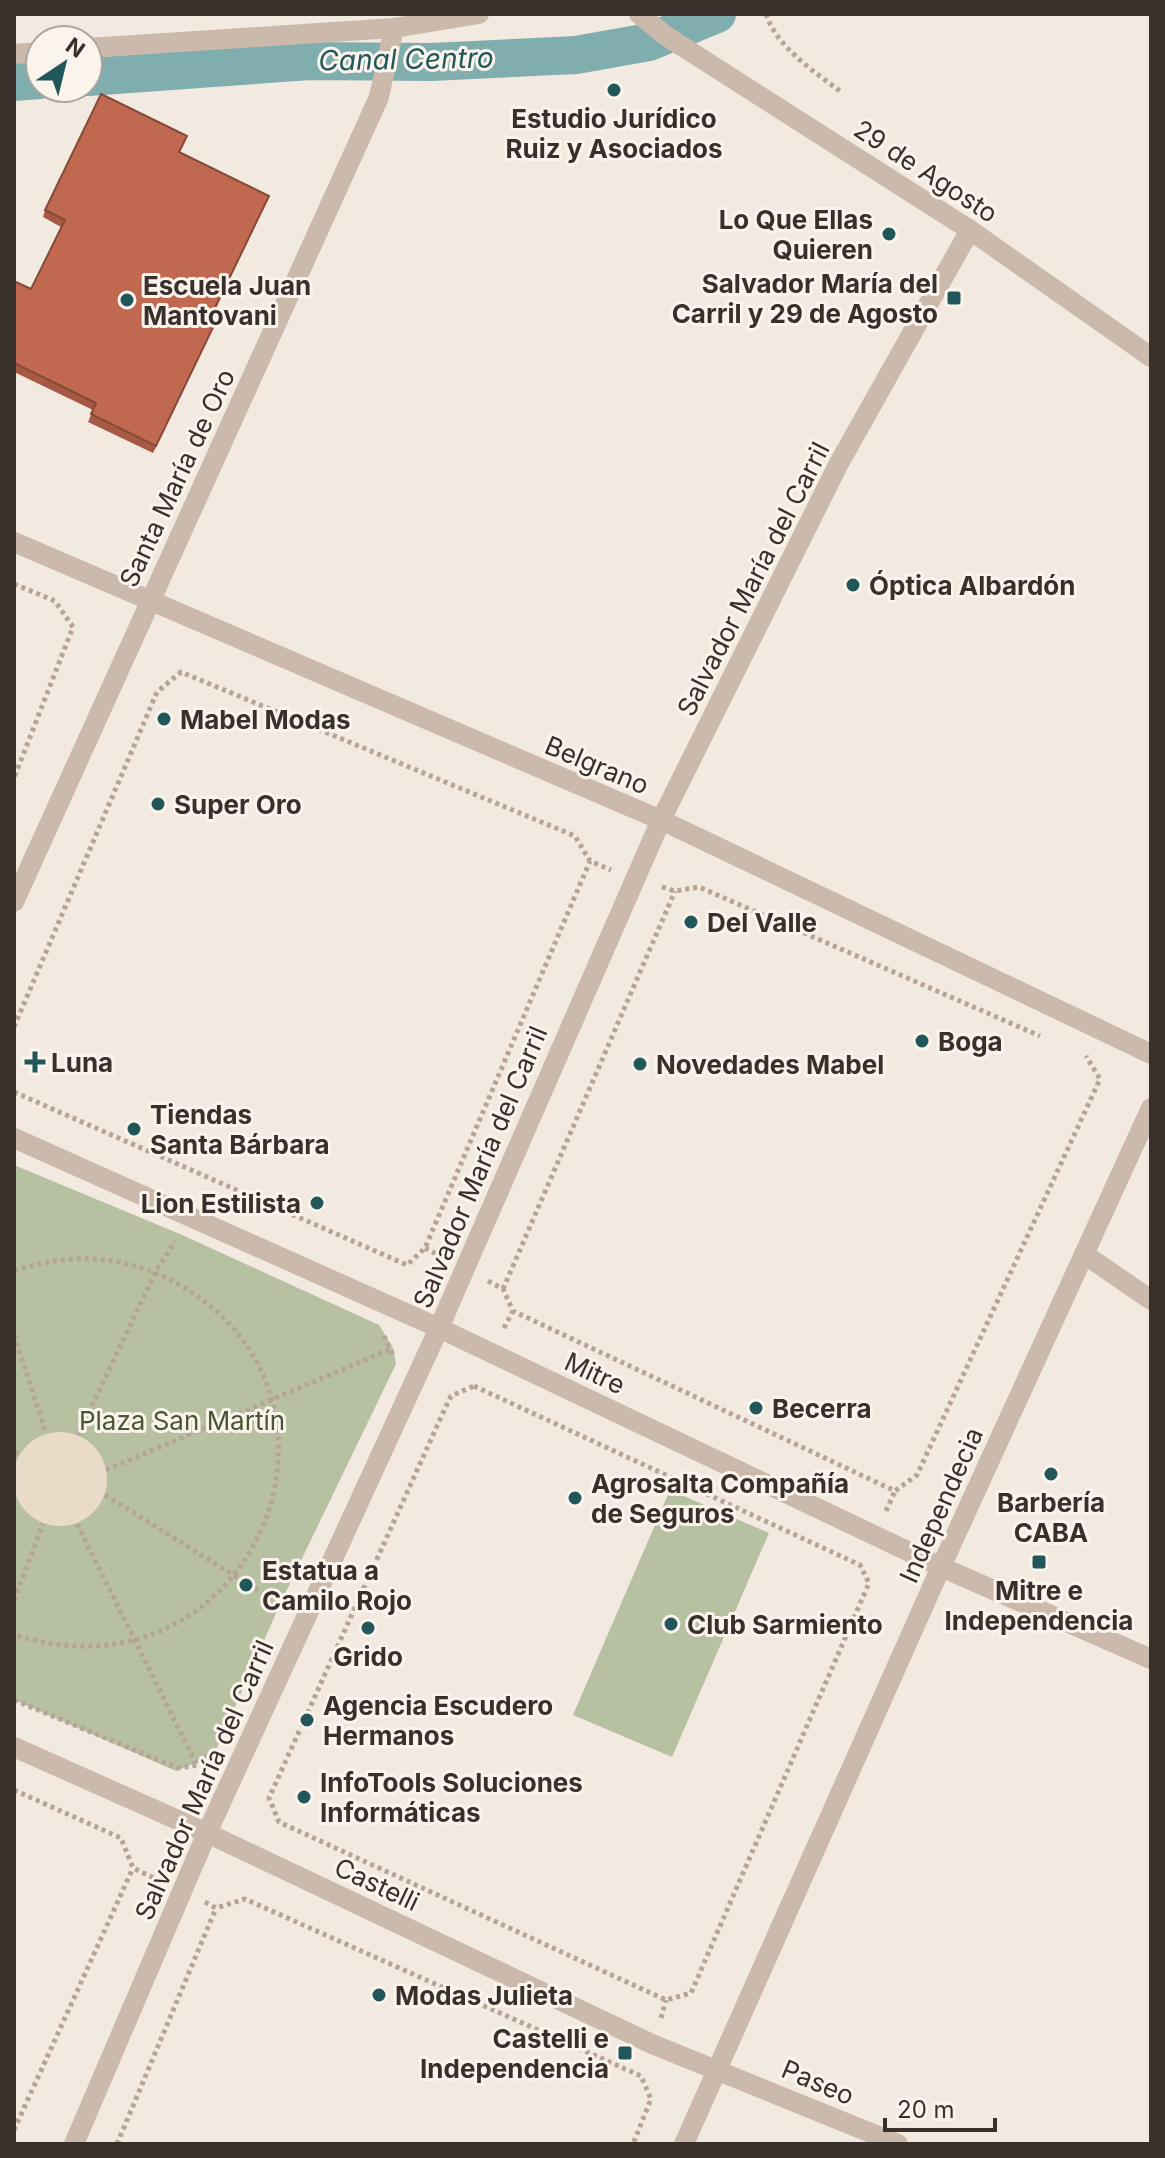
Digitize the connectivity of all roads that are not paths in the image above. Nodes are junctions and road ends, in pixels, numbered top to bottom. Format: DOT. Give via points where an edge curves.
graph roads {
  1 [pos="479,14"];
  2 [pos="652,25"];
  3 [pos="394,28"];
  4 [pos="104,47"];
  5 [pos="970,230"];
  6 [pos="1151,357"];
  7 [pos="14,542"];
  8 [pos="150,600"];
  9 [pos="661,820"];
  10 [pos="14,902"];
  11 [pos="1151,1054"];
  12 [pos="1151,1108"];
  13 [pos="14,1138"];
  14 [pos="1084,1254"];
  15 [pos="1151,1300"];
  16 [pos="439,1328"];
  17 [pos="941,1567"];
  18 [pos="1151,1659"];
  19 [pos="14,1747"];
  20 [pos="207,1833"];
  21 [pos="717,2068"];
  22 [pos="74,2144"];
  23 [pos="684,2144"];
  24 [pos="898,2144"];
  1 -- 3 [label="street"];
  2 -- 5 [label="street, 29 de Agosto"];
  3 -- 4 [label="street"];
  3 -- 8 [label="street, Santa María de Oro" via="379,97"];
  5 -- 6 [label="street, 29 de Agosto"];
  5 -- 9 [label="street, Salvador María del Carril" via="838,465"];
  7 -- 8 [label="street, Belgrano"];
  8 -- 9 [label="street, Belgrano"];
  8 -- 10 [label="street, Santa María de Oro"];
  9 -- 11 [label="street, Belgrano"];
  9 -- 16 [label="street, Salvador María del Carril"];
  12 -- 14 [label="street, Independecia"];
  13 -- 16 [label="street, Mitre"];
  14 -- 15 [label="street"];
  14 -- 17 [label="street, Independecia"];
  16 -- 17 [label="street, Mitre"];
  16 -- 20 [label="street, Salvador María del Carril"];
  17 -- 18 [label="street, Mitre"];
  17 -- 21 [label="street, Independecia"];
  19 -- 20 [label="street, Castelli"];
  20 -- 21 [label="street, Castelli" via="652,2044"];
  20 -- 22 [label="street, Salvador María del Carril"];
  21 -- 23 [label="street, Independecia"];
  21 -- 24 [label="street, Paseo"];
}
